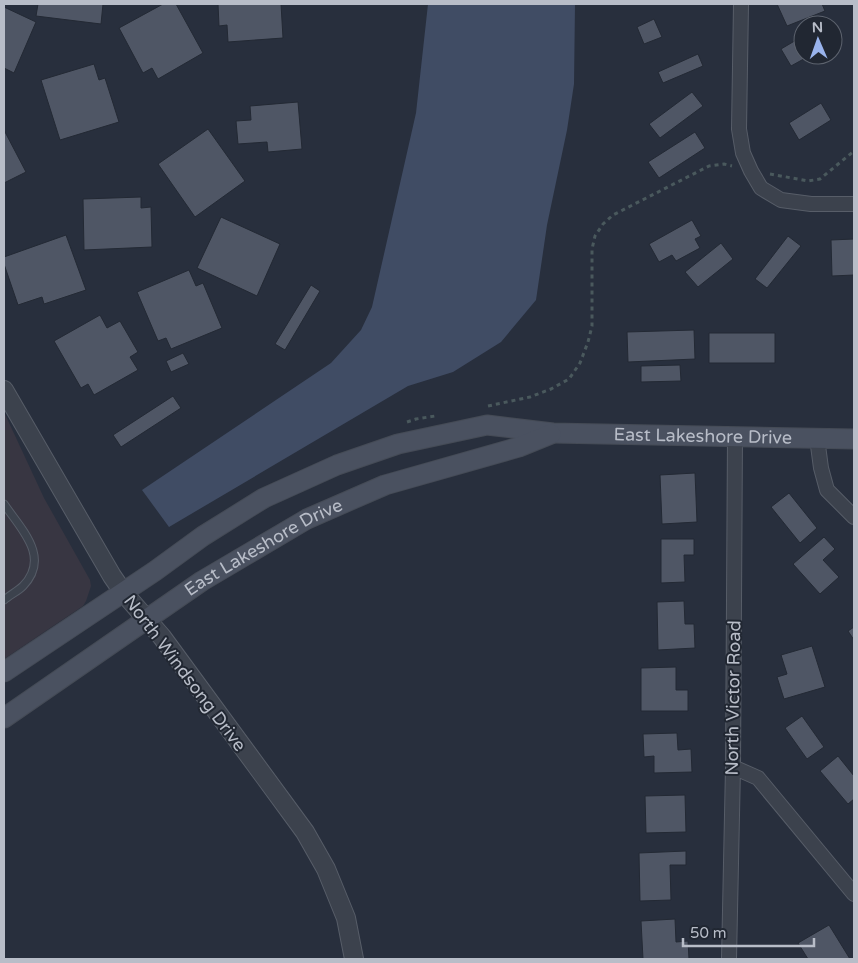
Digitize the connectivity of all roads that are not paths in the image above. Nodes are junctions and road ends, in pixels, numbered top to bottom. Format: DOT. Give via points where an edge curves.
graph roads {
  1 [pos="741,4"];
  2 [pos="854,204"];
  3 [pos="4,390"];
  4 [pos="553,433"];
  5 [pos="736,436"];
  6 [pos="817,438"];
  7 [pos="854,438"];
  8 [pos="4,504"];
  9 [pos="854,517"];
  10 [pos="123,592"];
  11 [pos="4,600"];
  12 [pos="147,619"];
  13 [pos="4,672"];
  14 [pos="4,718"];
  15 [pos="733,767"];
  16 [pos="854,894"];
  17 [pos="354,959"];
  18 [pos="729,959"];
  1 -- 2 [label="street" via="739,129 743,153 761,188 781,200"];
  3 -- 10 [label="street, North Windsong Drive"];
  4 -- 5 [label="main road, East Lakeshore Drive"];
  4 -- 10 [label="main road, East Lakeshore Drive" via="487,425 398,444 337,466 264,498"];
  4 -- 12 [label="main road, East Lakeshore Drive" via="385,485 307,519"];
  5 -- 6 [label="main road, East Lakeshore Drive"];
  5 -- 15 [label="street, North Victor Road"];
  6 -- 7 [label="main road, East Lakeshore Drive"];
  6 -- 9 [label="street" via="827,490"];
  8 -- 11 [label="lane" via="32,544 35,561 30,578"];
  10 -- 12 [label="street, North Windsong Drive"];
  10 -- 13 [label="main road, East Lakeshore Drive"];
  12 -- 14 [label="main road, East Lakeshore Drive"];
  12 -- 17 [label="street, North Windsong Drive" via="304,832 326,869 346,918"];
  15 -- 16 [label="street" via="758,778"];
  15 -- 18 [label="street, North Victor Road"];
}
